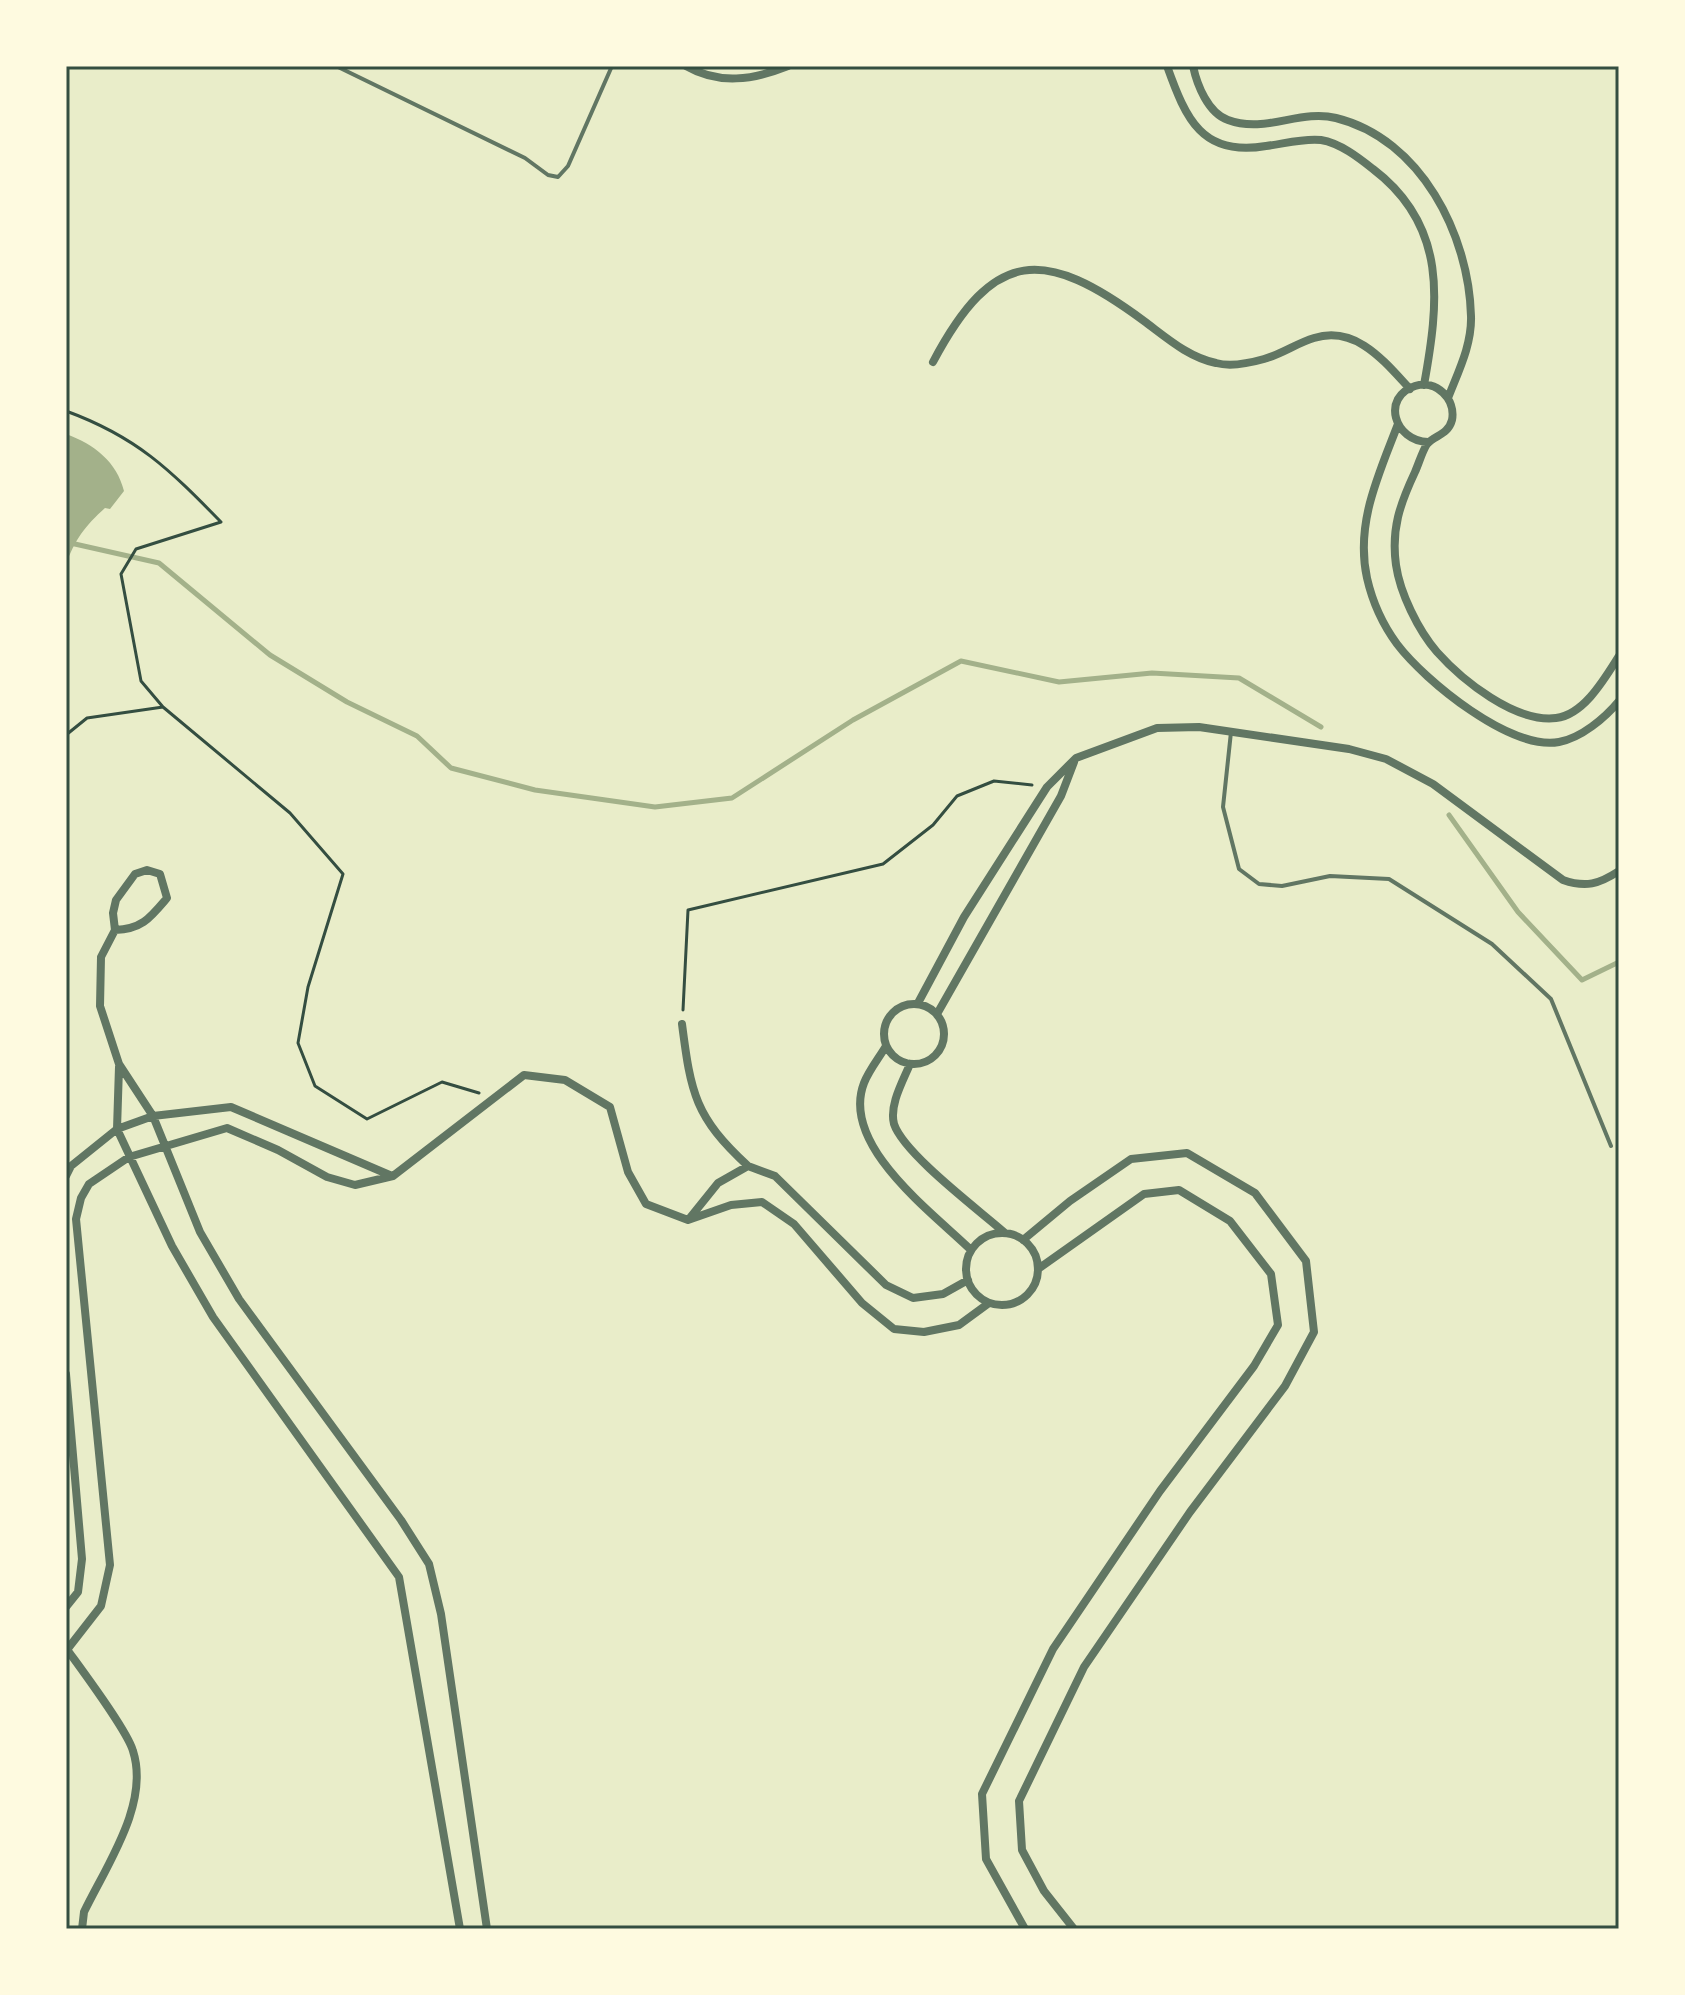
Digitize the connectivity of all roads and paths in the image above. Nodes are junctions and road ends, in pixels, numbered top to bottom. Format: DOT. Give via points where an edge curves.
graph roads {
  1 [pos="336,66"];
  2 [pos="612,66"];
  3 [pos="686,66"];
  4 [pos="788,66"];
  5 [pos="1167,66"];
  6 [pos="1193,66"];
  7 [pos="933,362"];
  8 [pos="1424,385"];
  9 [pos="1410,389"];
  10 [pos="1448,398"];
  11 [pos="66,411"];
  12 [pos="1398,424"];
  13 [pos="1428,442"];
  14 [pos="1619,656"];
  15 [pos="1619,701"];
  16 [pos="163,707"];
  17 [pos="1231,732"];
  18 [pos="66,735"];
  19 [pos="1076,758"];
  20 [pos="1047,787"];
  21 [pos="1619,871"];
  22 [pos="115,930"];
  23 [pos="918,1003"];
  24 [pos="937,1014"];
  25 [pos="682,1024"];
  26 [pos="886,1046"];
  27 [pos="119,1064"];
  28 [pos="910,1064"];
  29 [pos="495,1097"];
  30 [pos="153,1116"];
  31 [pos="117,1129"];
  32 [pos="167,1144"];
  33 [pos="1611,1146"];
  34 [pos="129,1157"];
  35 [pos="748,1166"];
  36 [pos="66,1176"];
  37 [pos="393,1176"];
  38 [pos="688,1220"];
  39 [pos="1005,1233"];
  40 [pos="1023,1240"];
  41 [pos="971,1250"];
  42 [pos="1038,1269"];
  43 [pos="968,1280"];
  44 [pos="989,1303"];
  45 [pos="66,1374"];
  46 [pos="66,1607"];
  47 [pos="67,1649"];
  48 [pos="82,1929"];
  49 [pos="460,1929"];
  50 [pos="487,1929"];
  51 [pos="1025,1929"];
  52 [pos="1074,1929"];
  1 -- 2 [label="lane" via="558,177 568,166"];
  3 -- 4 [label="street" via="730,80"];
  5 -- 8 [label="street" via="1181,105 1204,136 1244,150 1321,140 1363,161 1404,197 1425,234 1435,268 1434,328"];
  6 -- 10 [label="street" via="1201,90 1224,119 1253,126 1319,115 1346,121 1382,141 1424,176 1451,220 1468,288 1467,349"];
  7 -- 9 [label="street" via="954,322 990,286 1017,272 1044,268 1077,277 1193,356 1220,364 1252,363 1312,339 1342,335 1364,344"];
  8 -- 9 [label="street"];
  8 -- 10 [label="street"];
  9 -- 12 [label="street" via="1396,406"];
  10 -- 13 [label="street" via="1450,425"];
  11 -- 16 [label="path" via="109,426 161,461 221,522 136,549 121,574 141,681"];
  12 -- 13 [label="street" via="1410,438"];
  12 -- 15 [label="street" via="1368,505 1364,535 1367,578 1382,620 1402,650 1435,682 1506,731 1544,743 1580,735"];
  13 -- 14 [label="street" via="1397,511 1393,537 1396,569 1436,651 1523,714 1558,719 1599,686"];
  16 -- 18 [label="path" via="87,718"];
  16 -- 29 [label="path" via="290,813 343,874 308,987 298,1043 315,1086 367,1119 442,1082"];
  17 -- 19 [label="street" via="1157,728"];
  17 -- 21 [label="street" via="1386,759 1433,784 1563,880 1589,885"];
  17 -- 33 [label="lane" via="1223,807 1239,869 1259,884 1271,885 1330,876 1389,879 1492,944 1551,999"];
  19 -- 20 [label="street"];
  19 -- 24 [label="street" via="1061,796"];
  20 -- 23 [label="street" via="964,917"];
  20 -- 25 [label="path" via="994,781 957,796 933,825 883,864 688,910"];
  22 -- 22 [label="street" via="116,900 135,874 160,874 167,898 148,922"];
  22 -- 27 [label="street" via="101,957 100,1006"];
  23 -- 24 [label="street"];
  23 -- 26 [label="street" via="889,1016"];
  24 -- 28 [label="street" via="945,1033 939,1053"];
  25 -- 35 [label="street" via="690,1090 715,1135"];
  26 -- 28 [label="street"];
  26 -- 41 [label="street" via="863,1085 861,1125 883,1164"];
  27 -- 30 [label="street"];
  27 -- 31 [label="street"];
  28 -- 39 [label="street" via="896,1095 894,1122 907,1146"];
  29 -- 37 [label="street"];
  29 -- 38 [label="street" via="524,1075 565,1080 610,1107 628,1172 646,1204"];
  30 -- 31 [label="street"];
  30 -- 32 [label="street"];
  30 -- 37 [label="street" via="231,1107"];
  31 -- 34 [label="street"];
  31 -- 36 [label="street"];
  32 -- 34 [label="street"];
  32 -- 37 [label="street" via="227,1128 327,1177 355,1185"];
  32 -- 50 [label="street" via="200,1232 239,1299 429,1564 441,1614"];
  34 -- 47 [label="street" via="89,1184 76,1219 110,1565 101,1606"];
  34 -- 49 [label="street" via="213,1317 399,1577"];
  35 -- 38 [label="street" via="718,1183"];
  35 -- 43 [label="street" via="775,1176 886,1285 913,1298 943,1294"];
  38 -- 44 [label="street" via="731,1205 762,1202 794,1224 862,1303 894,1329 924,1332 959,1325"];
  39 -- 40 [label="street"];
  39 -- 41 [label="street" via="980,1240"];
  40 -- 42 [label="street"];
  40 -- 52 [label="street" via="1131,1159 1187,1153 1255,1193 1306,1261 1314,1332 1285,1386 1084,1667 1019,1801 1022,1850 1044,1891"];
  41 -- 43 [label="street"];
  42 -- 44 [label="street" via="1024,1299"];
  42 -- 51 [label="street" via="1144,1194 1179,1190 1230,1221 1271,1274 1278,1325 1053,1649 982,1794 986,1859"];
  43 -- 44 [label="street"];
  45 -- 46 [label="street" via="82,1559 78,1592"];
  47 -- 48 [label="street" via="133,1749 138,1776 133,1807 84,1912"];
}
